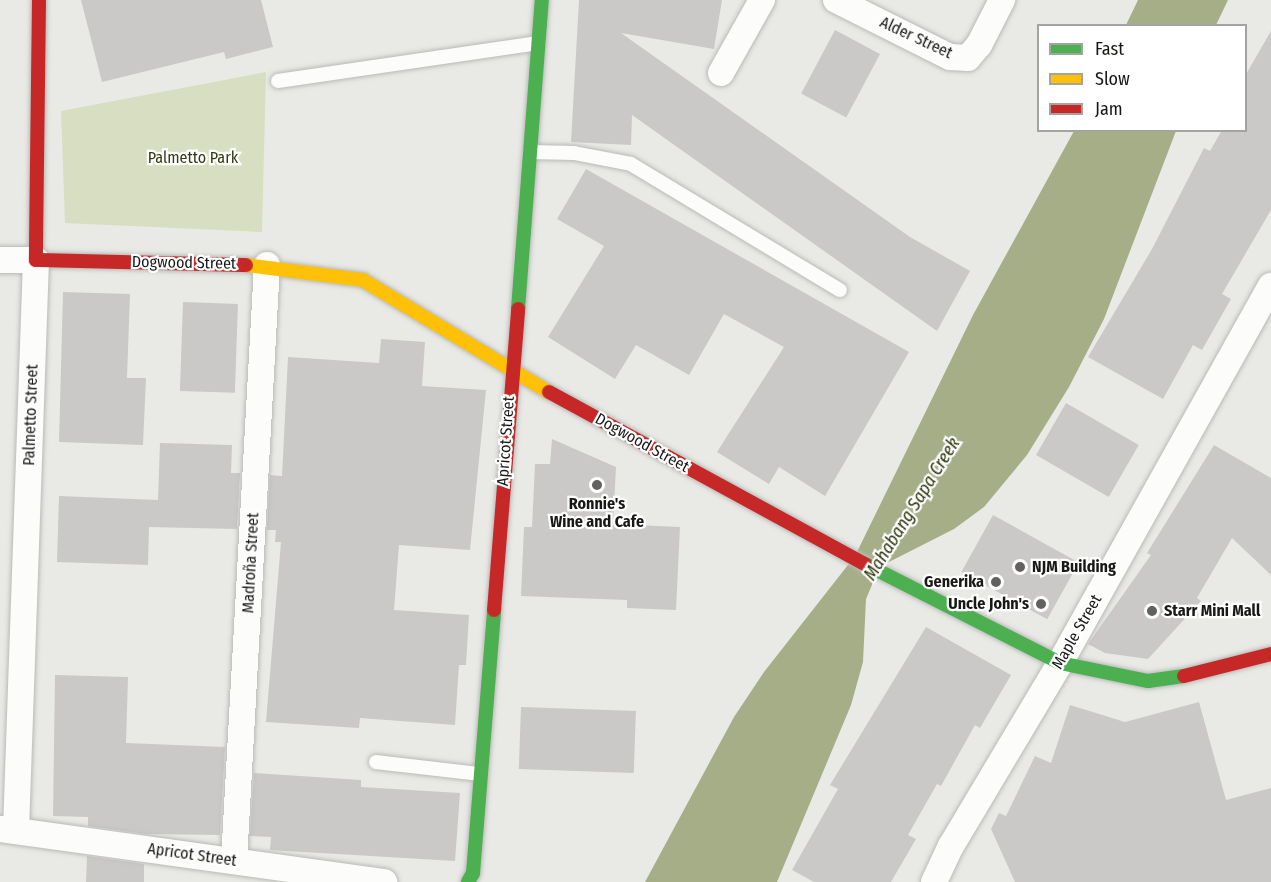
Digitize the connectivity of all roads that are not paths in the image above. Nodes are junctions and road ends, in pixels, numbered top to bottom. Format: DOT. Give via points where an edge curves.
graph roads {
  1 [pos="39,0"];
  2 [pos="542,0"];
  3 [pos="762,0"];
  4 [pos="836,0"];
  5 [pos="1002,0"];
  6 [pos="538,43"];
  7 [pos="721,73"];
  8 [pos="278,81"];
  9 [pos="529,152"];
  10 [pos="0,260"];
  11 [pos="36,260"];
  12 [pos="267,265"];
  13 [pos="1271,286"];
  14 [pos="840,290"];
  15 [pos="511,371"];
  16 [pos="1271,654"];
  17 [pos="1060,663"];
  18 [pos="376,762"];
  19 [pos="480,774"];
  20 [pos="8,830"];
  21 [pos="234,861"];
  22 [pos="384,882"];
  23 [pos="468,882"];
  24 [pos="934,882"];
  1 -- 11 [label="street, Palmetto Street"];
  2 -- 6 [label="street, Apricot Street"];
  3 -- 7 [label="street"];
  4 -- 5 [label="street, Alder Street" via="950,57 968,58"];
  6 -- 8 [label="lane"];
  6 -- 9 [label="street, Apricot Street"];
  9 -- 14 [label="lane" via="574,153 631,164"];
  9 -- 15 [label="street, Apricot Street"];
  10 -- 11 [label="street, Dogwood Street"];
  11 -- 12 [label="street, Dogwood Street"];
  11 -- 20 [label="street, Palmetto Street"];
  12 -- 15 [label="street, Dogwood Street" via="363,280"];
  12 -- 21 [label="street, Madroña Street"];
  13 -- 17 [label="street, Maple Street"];
  15 -- 17 [label="street, Dogwood Street" via="844,554"];
  15 -- 19 [label="street, Apricot Street"];
  16 -- 17 [label="street, Dogwood Street" via="1211,672 1148,681"];
  17 -- 24 [label="street, Maple Street" via="951,846"];
  18 -- 19 [label="lane"];
  19 -- 23 [label="street, Apricot Street" via="473,873"];
  20 -- 21 [label="street, Apricot Street"];
  21 -- 22 [label="street, Apricot Street"];
}
